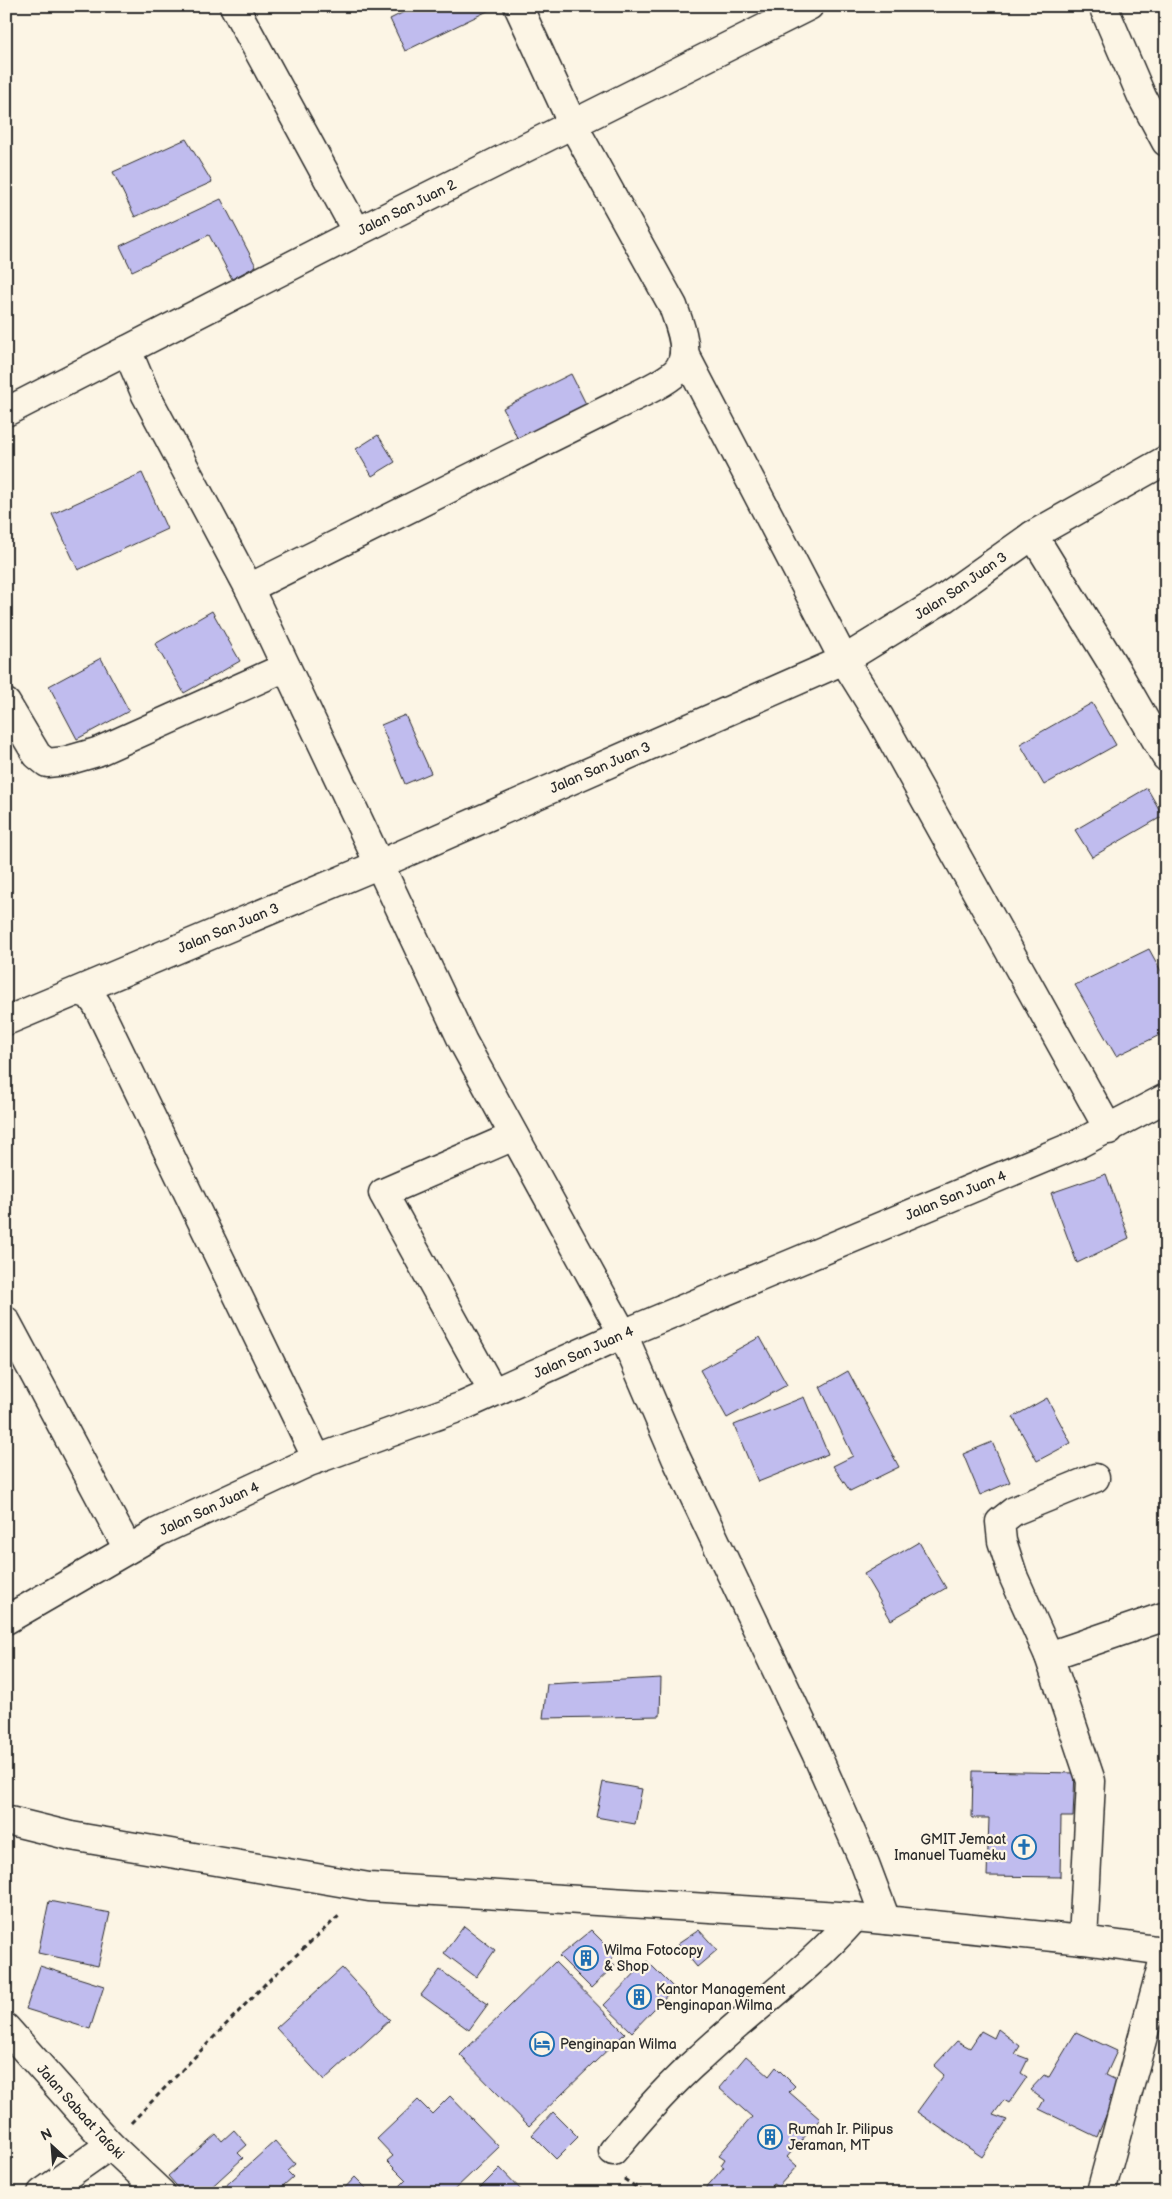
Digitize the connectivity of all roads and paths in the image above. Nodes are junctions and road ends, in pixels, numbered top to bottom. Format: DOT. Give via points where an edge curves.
graph roads {
  1 [pos="234,6"];
  2 [pos="518,6"];
  3 [pos="809,6"];
  4 [pos="1104,6"];
  5 [pos="573,125"];
  6 [pos="1166,142"];
  7 [pos="357,232"];
  8 [pos="127,350"];
  9 [pos="684,353"];
  10 [pos="6,412"];
  11 [pos="1166,460"];
  12 [pos="1033,535"];
  13 [pos="249,588"];
  14 [pos="844,660"];
  15 [pos="286,667"];
  16 [pos="6,703"];
  17 [pos="1166,757"];
  18 [pos="380,864"];
  19 [pos="79,991"];
  20 [pos="6,1020"];
  21 [pos="1166,1098"];
  22 [pos="1109,1130"];
  23 [pos="514,1136"];
  24 [pos="6,1322"];
  25 [pos="623,1334"];
  26 [pos="493,1392"];
  27 [pos="318,1459"];
  28 [pos="1095,1478"];
  29 [pos="128,1549"];
  30 [pos="1166,1616"];
  31 [pos="6,1620"];
  32 [pos="1049,1656"];
  33 [pos="6,1820"];
  34 [pos="369,1887"];
  35 [pos="855,1917"];
  36 [pos="886,1920"];
  37 [pos="1083,1940"];
  38 [pos="1165,1951"];
  39 [pos="6,2028"];
  40 [pos="110,2145"];
  41 [pos="613,2151"];
  42 [pos="1102,2188"];
  43 [pos="42,2193"];
  44 [pos="160,2193"];
  1 -- 7 [label="street"];
  2 -- 5 [label="street"];
  3 -- 5 [label="street, Jalan San Juan 2"];
  4 -- 6 [label="street" via="1142,97"];
  5 -- 7 [label="street, Jalan San Juan 2"];
  5 -- 9 [label="street" via="673,306 683,336"];
  7 -- 8 [label="street, Jalan San Juan 2"];
  8 -- 10 [label="street, Jalan San Juan 2"];
  8 -- 13 [label="street" via="146,394"];
  9 -- 13 [label="street" via="676,372 665,380"];
  9 -- 14 [label="street"];
  11 -- 12 [label="street, Jalan San Juan 3"];
  12 -- 14 [label="street, Jalan San Juan 3" via="944,599"];
  12 -- 17 [label="street"];
  13 -- 15 [label="street"];
  14 -- 18 [label="street, Jalan San Juan 3"];
  14 -- 22 [label="street" via="885,727"];
  15 -- 16 [label="street" via="97,752 66,761 47,763 37,755"];
  15 -- 18 [label="street"];
  18 -- 19 [label="street, Jalan San Juan 3"];
  18 -- 23 [label="street" via="463,1042"];
  19 -- 20 [label="street, Jalan San Juan 3"];
  19 -- 27 [label="street" via="90,995 97,1005"];
  21 -- 22 [label="street, Jalan San Juan 4"];
  22 -- 25 [label="street, Jalan San Juan 4"];
  23 -- 25 [label="street"];
  23 -- 26 [label="street" via="383,1193"];
  24 -- 29 [label="street"];
  25 -- 26 [label="street, Jalan San Juan 4"];
  25 -- 36 [label="street" via="676,1458 816,1753"];
  26 -- 27 [label="street, Jalan San Juan 4"];
  27 -- 29 [label="street, Jalan San Juan 4" via="158,1532"];
  28 -- 32 [label="street" via="1014,1511 1000,1522 1002,1541 1014,1578"];
  29 -- 31 [label="street, Jalan San Juan 4"];
  30 -- 32 [label="street"];
  32 -- 37 [label="street" via="1092,1781"];
  33 -- 34 [label="street" via="71,1836"];
  34 -- 35 [label="street"];
  34 -- 40 [label="path" via="267,1982"];
  35 -- 36 [label="street"];
  35 -- 41 [label="street" via="830,1946 700,2057"];
  36 -- 37 [label="street"];
  37 -- 38 [label="street"];
  38 -- 42 [label="street"];
  39 -- 40 [label="street, Jalan Sabaat Tafoki"];
  40 -- 43 [label="street"];
  40 -- 44 [label="street, Jalan Sabaat Tafoki"];
}
